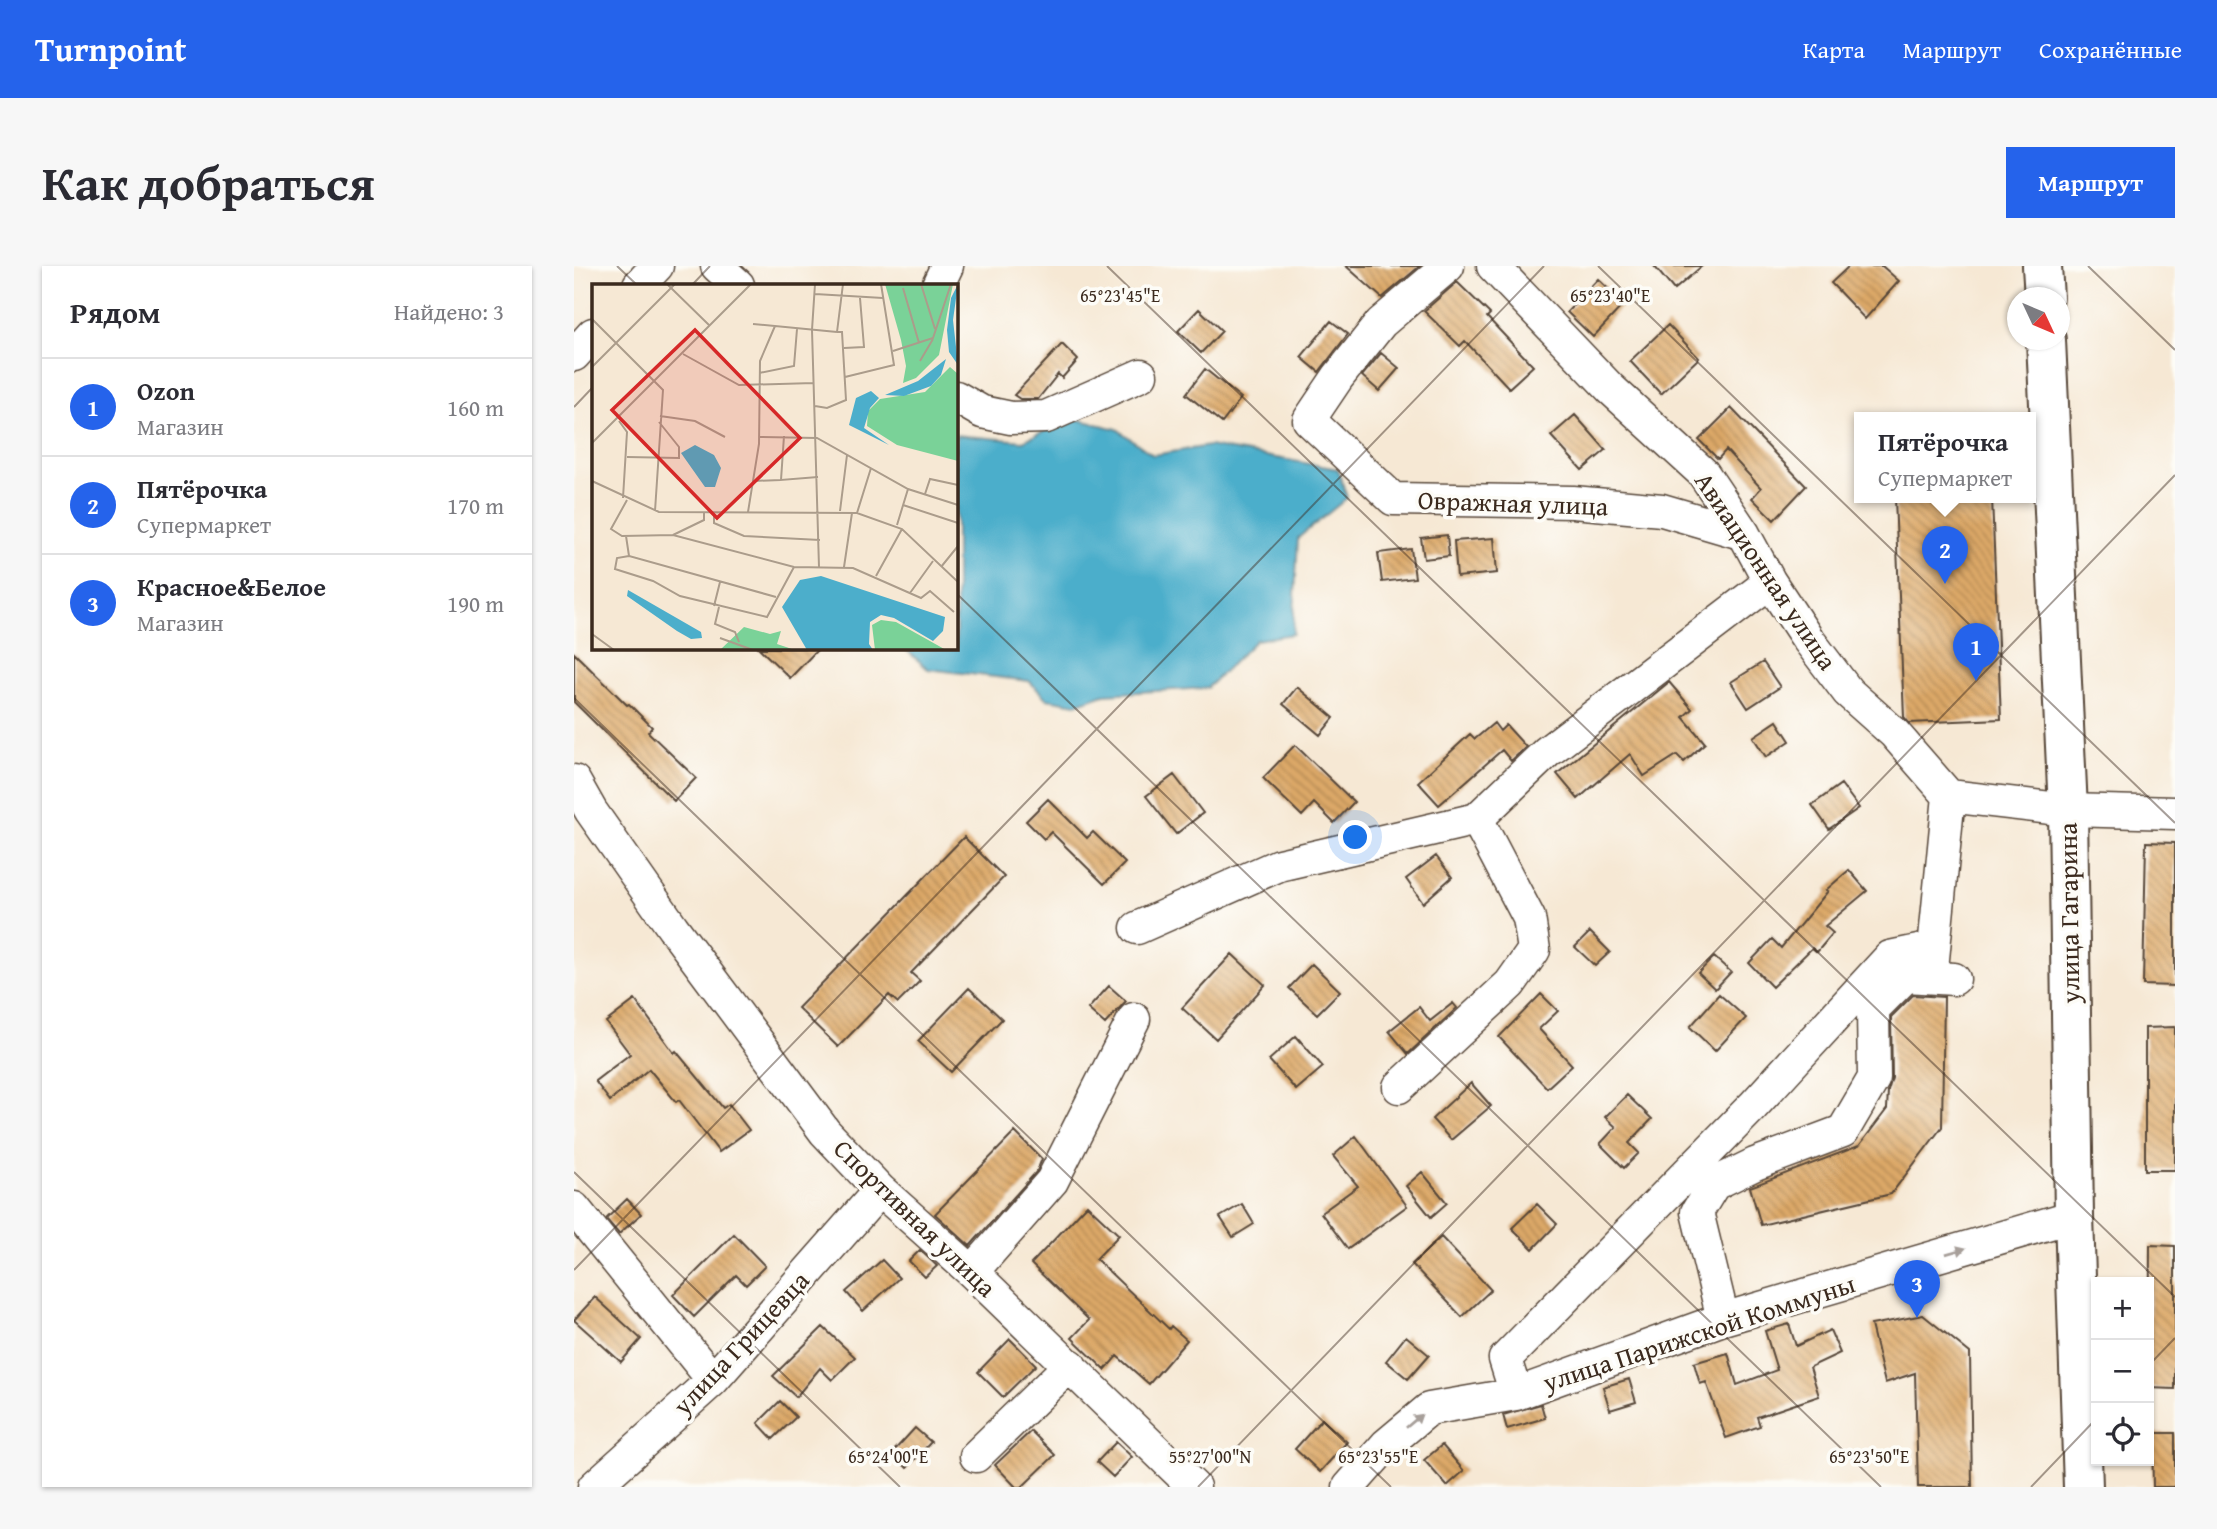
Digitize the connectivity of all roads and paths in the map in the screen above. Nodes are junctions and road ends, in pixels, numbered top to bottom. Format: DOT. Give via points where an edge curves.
graph roads {
  1 [pos="621,266"];
  2 [pos="657,266"];
  3 [pos="717,266"];
  4 [pos="947,266"];
  5 [pos="1448,266"];
  6 [pos="1493,266"];
  7 [pos="2042,266"];
  8 [pos="637,284"];
  9 [pos="639,284"];
  10 [pos="737,284"];
  11 [pos="938,284"];
  12 [pos="2043,287"];
  13 [pos="592,335"];
  14 [pos="2046,350"];
  15 [pos="574,355"];
  16 [pos="1141,375"];
  17 [pos="957,398"];
  18 [pos="1744,534"];
  19 [pos="1770,582"];
  20 [pos="574,781"];
  21 [pos="1949,796"];
  22 [pos="2068,810"];
  23 [pos="2175,813"];
  24 [pos="583,819"];
  25 [pos="1477,819"];
  26 [pos="1137,928"];
  27 [pos="1940,969"];
  28 [pos="1134,1018"];
  29 [pos="1399,1087"];
  30 [pos="880,1190"];
  31 [pos="574,1208"];
  32 [pos="2074,1216"];
  33 [pos="972,1272"];
  34 [pos="1723,1320"];
  35 [pos="1070,1365"];
  36 [pos="713,1380"];
  37 [pos="1516,1394"];
  38 [pos="976,1456"];
  39 [pos="594,1487"];
  40 [pos="1194,1487"];
  41 [pos="1349,1487"];
  42 [pos="2083,1487"];
  1 -- 8 [label="street"];
  2 -- 9 [label="street"];
  3 -- 10 [label="street"];
  4 -- 11 [label="street"];
  5 -- 18 [label="street, Овражная улица" via="1381,324 1309,420 1393,499 1573,502 1662,510"];
  6 -- 18 [label="street, Авиационная улица" via="1611,388 1703,473"];
  7 -- 12 [label="main road"];
  13 -- 15 [label="street"];
  14 -- 22 [label="main road, улица Гагарина"];
  16 -- 17 [label="street" via="1046,417 1011,418 982,412"];
  18 -- 19 [label="street, Авиационная улица"];
  19 -- 21 [label="street, Авиационная улица" via="1848,692 1894,733"];
  19 -- 25 [label="street" via="1547,752"];
  20 -- 24 [label="street, Спортивная улица"];
  21 -- 22 [label="street"];
  21 -- 27 [label="street"];
  22 -- 23 [label="street"];
  22 -- 32 [label="main road, улица Гагарина"];
  24 -- 30 [label="street, Спортивная улица" via="673,928 825,1132"];
  25 -- 26 [label="street" via="1279,865"];
  25 -- 29 [label="street" via="1529,918 1534,950 1510,984"];
  27 -- 34 [label="street" via="1906,976 1873,1009 1874,1078 1843,1131 1714,1184 1697,1212"];
  27 -- 37 [label="street" via="1890,957 1753,1106 1505,1359"];
  28 -- 33 [label="street" via="1052,1181"];
  30 -- 33 [label="street, Спортивная улица"];
  30 -- 36 [label="street, улица Грицевца"];
  31 -- 36 [label="street"];
  34 -- 32 [label="street, улица Парижской Коммуны, one-way"];
  32 -- 42 [label="main road, улица Гагарина"];
  33 -- 35 [label="street, Спортивная улица"];
  34 -- 37 [label="street, улица Парижской Коммуны"];
  35 -- 38 [label="street"];
  35 -- 40 [label="street, Спортивная улица"];
  36 -- 39 [label="street, улица Грицевца"];
  41 -- 37 [label="street, улица Парижской Коммуны, one-way" via="1386,1445 1429,1409"];
}
